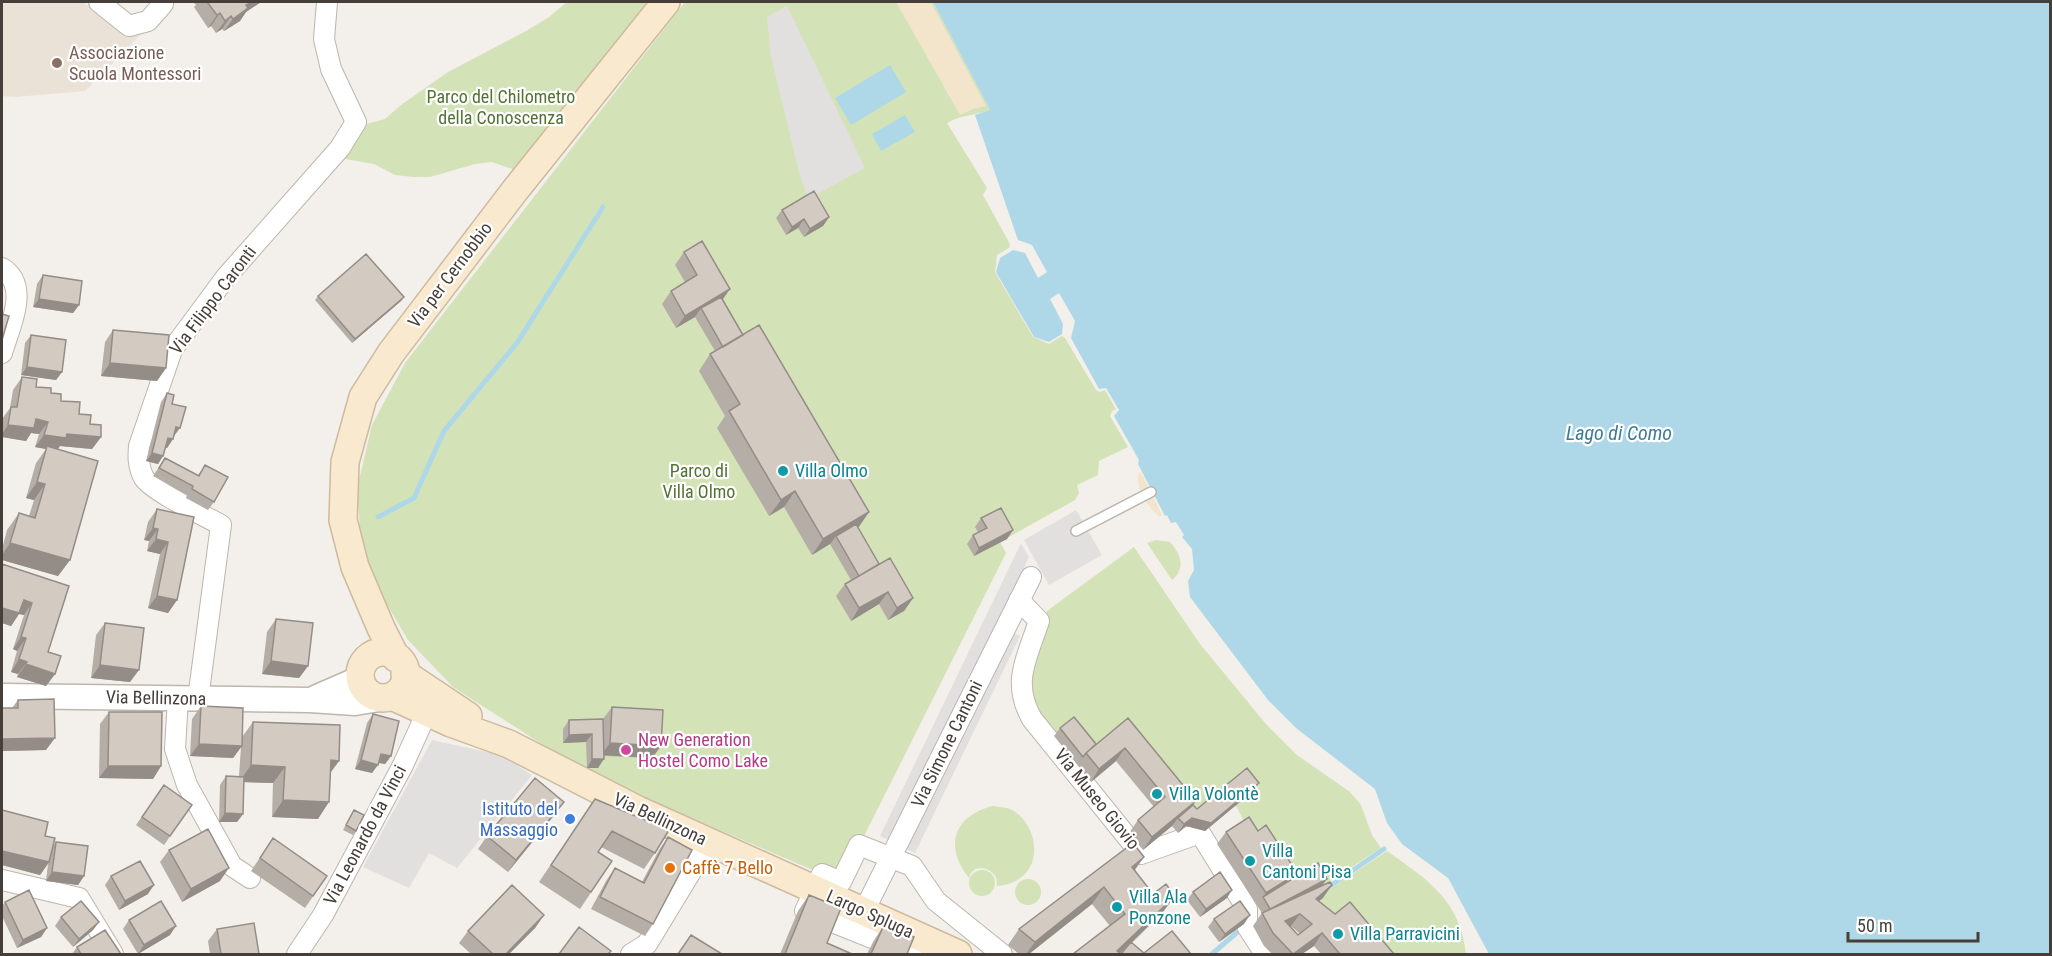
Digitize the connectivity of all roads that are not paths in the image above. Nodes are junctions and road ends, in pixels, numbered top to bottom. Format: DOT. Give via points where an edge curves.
graph roads {
  1 [pos="99,2"];
  2 [pos="327,2"];
  3 [pos="666,2"];
  4 [pos="163,4"];
  5 [pos="2,268"];
  6 [pos="2,353"];
  7 [pos="1151,492"];
  8 [pos="1076,531"];
  9 [pos="1031,577"];
  10 [pos="365,590"];
  11 [pos="1019,600"];
  12 [pos="362,669"];
  13 [pos="395,682"];
  14 [pos="2,696"];
  15 [pos="188,698"];
  16 [pos="310,700"];
  17 [pos="427,712"];
  18 [pos="509,747"];
  19 [pos="709,842"];
  20 [pos="891,858"];
  21 [pos="250,878"];
  22 [pos="2,880"];
  23 [pos="814,889"];
  24 [pos="864,911"];
  25 [pos="113,954"];
  26 [pos="297,954"];
  27 [pos="632,954"];
  28 [pos="912,954"];
  29 [pos="958,954"];
  30 [pos="1002,954"];
  31 [pos="1265,954"];
  1 -- 4 [label="street" via="129,26 148,21"];
  2 -- 15 [label="street, Via Filippo Caronti" via="324,39 332,69 356,122 340,147 226,277 172,350 139,446 140,470 151,485 221,525"];
  3 -- 10 [label="main road, Via per Cernobbio" via="516,189 391,353 363,397 345,462 343,520"];
  5 -- 6 [label="street" via="10,275 16,302"];
  7 -- 8 [label="lane"];
  9 -- 11 [label="street, Via Simone Cantoni"];
  10 -- 12 [label="main road, Via per Cernobbio"];
  10 -- 13 [label="main road, Via per Cernobbio" via="381,628"];
  11 -- 20 [label="street, Via Simone Cantoni"];
  11 -- 31 [label="street, Via Museo Giovio" via="1039,621 1020,686 1032,719 1141,854 1200,833 1246,909 1247,926"];
  12 -- 13 [label="main road" via="361,683 376,697"];
  12 -- 13 [label="main road" via="369,657 385,653"];
  12 -- 16 [label="street, Via Bellinzona" via="354,681"];
  13 -- 16 [label="street, Via Bellinzona" via="356,703"];
  13 -- 17 [label="main road, Via Bellinzona"];
  13 -- 18 [label="main road, Via Bellinzona"];
  14 -- 15 [label="street, Via Bellinzona"];
  15 -- 16 [label="street, Via Bellinzona"];
  15 -- 21 [label="street" via="175,749 187,785 232,866"];
  17 -- 18 [label="main road, Via Bellinzona"];
  17 -- 26 [label="street, Via Leonardo da Vinci" via="404,765 323,915"];
  18 -- 19 [label="main road, Via Bellinzona"];
  19 -- 23 [label="main road, Via Bellinzona"];
  19 -- 27 [label="street" via="647,944"];
  20 -- 23 [label="street, Largo Spluga" via="859,845 841,882 822,874"];
  20 -- 24 [label="street, Via Simone Cantoni"];
  20 -- 30 [label="street, Largo Spluga" via="912,866 936,901"];
  22 -- 25 [label="street" via="79,898"];
  23 -- 24 [label="main road, Largo Spluga"];
  23 -- 28 [label="street, Largo Spluga" via="805,911"];
  24 -- 29 [label="main road, Largo Spluga"];
}
